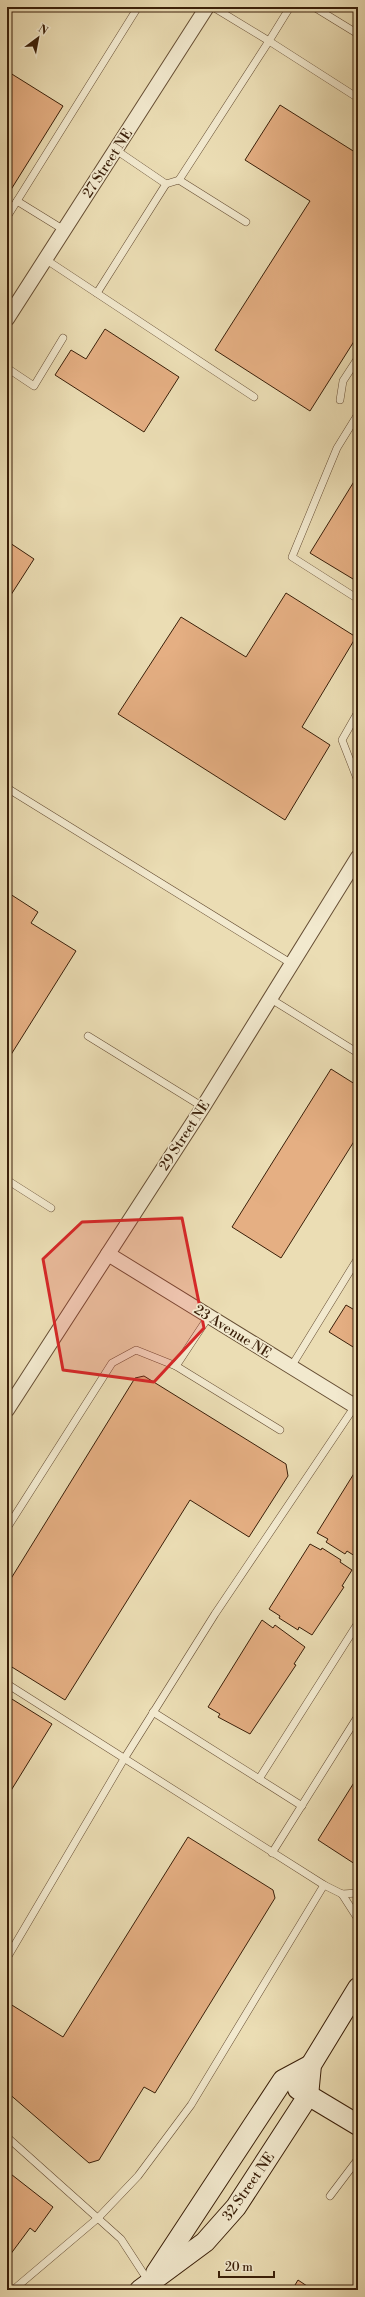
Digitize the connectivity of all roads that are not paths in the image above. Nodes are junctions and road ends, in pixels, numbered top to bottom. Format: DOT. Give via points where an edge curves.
graph roads {
  1 [pos="138,7"];
  2 [pos="207,7"];
  3 [pos="213,7"];
  4 [pos="290,7"];
  5 [pos="314,7"];
  6 [pos="358,34"];
  7 [pos="269,41"];
  8 [pos="358,98"];
  9 [pos="116,150"];
  10 [pos="179,180"];
  11 [pos="166,184"];
  12 [pos="17,201"];
  13 [pos="7,217"];
  14 [pos="246,222"];
  15 [pos="64,230"];
  16 [pos="45,259"];
  17 [pos="97,293"];
  18 [pos="7,319"];
  19 [pos="63,338"];
  20 [pos="358,358"];
  21 [pos="7,368"];
  22 [pos="254,397"];
  23 [pos="340,400"];
  24 [pos="358,414"];
  25 [pos="358,599"];
  26 [pos="358,712"];
  27 [pos="358,781"];
  28 [pos="7,788"];
  29 [pos="358,857"];
  30 [pos="292,964"];
  31 [pos="271,999"];
  32 [pos="88,1036"];
  33 [pos="358,1053"];
  34 [pos="203,1107"];
  35 [pos="7,1180"];
  36 [pos="52,1208"];
  37 [pos="108,1254"];
  38 [pos="358,1258"];
  39 [pos="209,1316"];
  40 [pos="176,1366"];
  41 [pos="291,1367"];
  42 [pos="356,1407"];
  43 [pos="7,1410"];
  44 [pos="280,1430"];
  45 [pos="7,1528"];
  46 [pos="358,1623"];
  47 [pos="7,1684"];
  48 [pos="153,1712"];
  49 [pos="358,1716"];
  50 [pos="124,1759"];
  51 [pos="259,1779"];
  52 [pos="302,1806"];
  53 [pos="272,1854"];
  54 [pos="324,1885"];
  55 [pos="358,1893"];
  56 [pos="342,1894"];
  57 [pos="358,1919"];
  58 [pos="7,1958"];
  59 [pos="358,1988"];
  60 [pos="311,2065"];
  61 [pos="283,2080"];
  62 [pos="308,2096"];
  63 [pos="358,2125"];
  64 [pos="7,2137"];
  65 [pos="358,2159"];
  66 [pos="330,2196"];
  67 [pos="98,2218"];
  68 [pos="145,2286"];
  69 [pos="13,2290"];
  1 -- 12 [label="lane"];
  2 -- 9 [label="street, 27 Street NE"];
  3 -- 7 [label="lane"];
  4 -- 7 [label="lane"];
  5 -- 6 [label="lane"];
  7 -- 8 [label="lane"];
  7 -- 10 [label="lane"];
  9 -- 11 [label="lane"];
  9 -- 15 [label="street, 27 Street NE"];
  10 -- 11 [label="lane"];
  10 -- 14 [label="lane"];
  11 -- 17 [label="lane"];
  12 -- 13 [label="lane"];
  12 -- 15 [label="lane"];
  15 -- 16 [label="street, 27 Street NE"];
  16 -- 17 [label="lane"];
  16 -- 18 [label="street, 27 Street NE"];
  17 -- 22 [label="lane"];
  19 -- 21 [label="lane" via="34,386"];
  20 -- 23 [label="lane" via="343,380"];
  24 -- 25 [label="lane" via="337,448 292,557"];
  26 -- 27 [label="lane" via="342,740"];
  28 -- 30 [label="lane"];
  29 -- 30 [label="street, 29 Street NE"];
  30 -- 31 [label="street, 29 Street NE"];
  31 -- 33 [label="lane"];
  31 -- 34 [label="street, 29 Street NE"];
  32 -- 34 [label="lane"];
  34 -- 37 [label="street, 29 Street NE"];
  35 -- 36 [label="lane"];
  37 -- 39 [label="street, 23 Avenue NE"];
  37 -- 43 [label="street, 29 Street NE"];
  38 -- 41 [label="lane"];
  39 -- 40 [label="lane"];
  39 -- 41 [label="street, 23 Avenue NE"];
  40 -- 44 [label="lane"];
  40 -- 45 [label="lane" via="136,1350 112,1363"];
  41 -- 42 [label="street, 23 Avenue NE"];
  42 -- 48 [label="lane" via="214,1614"];
  46 -- 51 [label="lane"];
  47 -- 50 [label="lane"];
  48 -- 50 [label="lane"];
  48 -- 51 [label="lane"];
  49 -- 52 [label="lane"];
  50 -- 53 [label="lane"];
  50 -- 58 [label="lane"];
  51 -- 52 [label="lane"];
  52 -- 53 [label="lane"];
  53 -- 54 [label="lane"];
  54 -- 56 [label="lane"];
  54 -- 67 [label="lane" via="191,2105 138,2176"];
  55 -- 56 [label="lane"];
  56 -- 57 [label="lane"];
  59 -- 60 [label="street, 32 Street NE"];
  60 -- 61 [label="street, 32 Street NE"];
  60 -- 62 [label="street, 32 Street NE"];
  61 -- 62 [label="street"];
  61 -- 68 [label="street, 32 Street NE"];
  62 -- 63 [label="street"];
  62 -- 68 [label="street, 32 Street NE" via="236,2207 206,2242"];
  64 -- 67 [label="lane"];
  65 -- 66 [label="lane"];
  67 -- 68 [label="lane" via="121,2239"];
  67 -- 69 [label="lane"];
}
